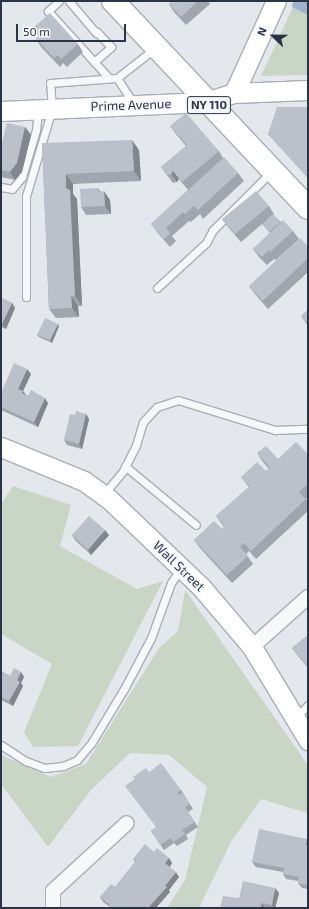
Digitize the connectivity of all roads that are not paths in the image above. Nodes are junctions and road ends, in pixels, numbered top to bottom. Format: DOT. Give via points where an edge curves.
graph roads {
  1 [pos="59,1"];
  2 [pos="69,1"];
  3 [pos="113,1"];
  4 [pos="276,1"];
  5 [pos="156,48"];
  6 [pos="94,62"];
  7 [pos="109,78"];
  8 [pos="117,78"];
  9 [pos="308,90"];
  10 [pos="234,93"];
  11 [pos="206,102"];
  12 [pos="134,105"];
  13 [pos="45,109"];
  14 [pos="1,110"];
  15 [pos="272,171"];
  16 [pos="2,187"];
  17 [pos="308,208"];
  18 [pos="157,288"];
  19 [pos="26,297"];
  20 [pos="308,429"];
  21 [pos="1,447"];
  22 [pos="125,466"];
  23 [pos="103,495"];
  24 [pos="196,525"];
  25 [pos="181,568"];
  26 [pos="308,597"];
  27 [pos="252,647"];
  28 [pos="308,705"];
  29 [pos="294,718"];
  30 [pos="308,740"];
  31 [pos="1,745"];
  32 [pos="127,823"];
  33 [pos="53,908"];
  1 -- 6 [label="lane" via="48,11 83,45"];
  2 -- 6 [label="lane" via="111,47"];
  3 -- 5 [label="main road, NY 110"];
  4 -- 10 [label="street"];
  5 -- 8 [label="lane"];
  5 -- 11 [label="main road, NY 110"];
  6 -- 7 [label="lane"];
  7 -- 8 [label="lane"];
  7 -- 13 [label="lane" via="50,83"];
  8 -- 12 [label="lane"];
  9 -- 10 [label="street, Prime Avenue"];
  10 -- 11 [label="street, Prime Avenue"];
  11 -- 12 [label="street, Prime Avenue"];
  11 -- 15 [label="main road, NY 110"];
  12 -- 13 [label="street, Prime Avenue"];
  13 -- 14 [label="street, Prime Avenue"];
  13 -- 16 [label="lane" via="22,177 12,188"];
  13 -- 19 [label="lane" via="26,196"];
  15 -- 17 [label="main road, NY 110"];
  15 -- 18 [label="lane" via="213,230 206,244"];
  20 -- 22 [label="lane" via="275,430 178,400 157,407 143,422 136,445"];
  21 -- 23 [label="street, Wall Street" via="84,481"];
  22 -- 23 [label="lane"];
  22 -- 24 [label="lane"];
  23 -- 25 [label="street, Wall Street"];
  25 -- 27 [label="street, Wall Street" via="202,588"];
  25 -- 31 [label="lane" via="171,583 151,638 124,689 92,742 77,760 63,766 44,768 26,761"];
  26 -- 27 [label="street"];
  27 -- 29 [label="street, Wall Street"];
  28 -- 29 [label="lane"];
  29 -- 30 [label="street, Wall Street"];
  32 -- 33 [label="street" via="53,891"];
}
